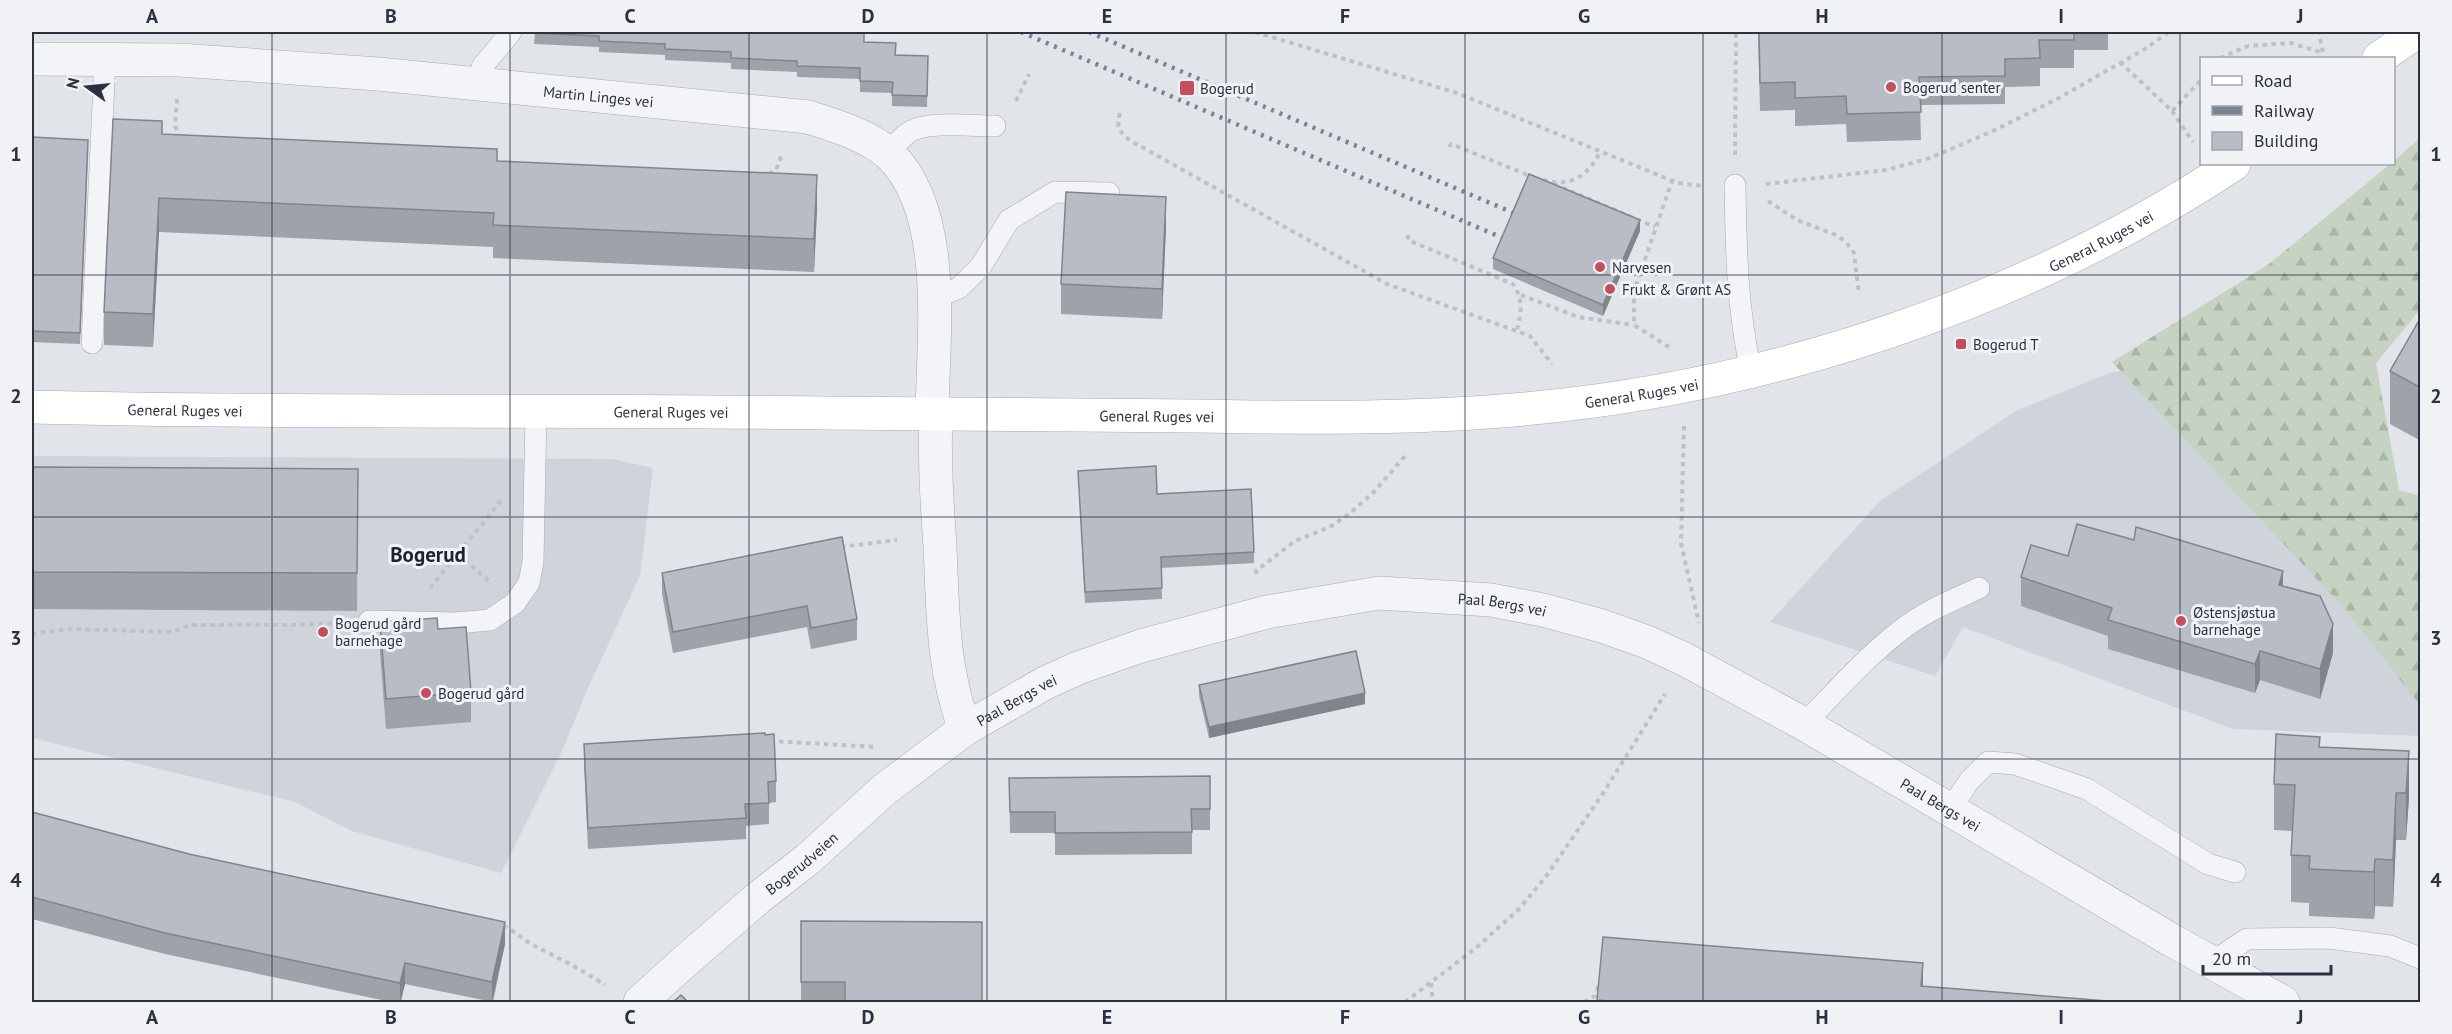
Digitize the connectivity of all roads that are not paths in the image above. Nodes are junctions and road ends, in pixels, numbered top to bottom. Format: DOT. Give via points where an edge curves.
graph roads {
  1 [pos="511,32"];
  2 [pos="2417,32"];
  3 [pos="2380,57"];
  4 [pos="32,59"];
  5 [pos="105,60"];
  6 [pos="479,84"];
  7 [pos="995,126"];
  8 [pos="888,154"];
  9 [pos="2232,165"];
  10 [pos="1735,185"];
  11 [pos="1109,193"];
  12 [pos="934,298"];
  13 [pos="92,343"];
  14 [pos="1751,371"];
  15 [pos="32,407"];
  16 [pos="537,412"];
  17 [pos="934,414"];
  18 [pos="1979,588"];
  19 [pos="369,621"];
  20 [pos="1804,724"];
  21 [pos="965,729"];
  22 [pos="1950,810"];
  23 [pos="2235,872"];
  24 [pos="2421,958"];
  25 [pos="2211,963"];
  26 [pos="627,997"];
  27 [pos="2283,1002"];
  1 -- 6 [label="lane" via="482,67"];
  2 -- 3 [label="main road"];
  4 -- 5 [label="street, Martin Linges vei"];
  5 -- 6 [label="street, Martin Linges vei" via="180,60"];
  5 -- 13 [label="lane"];
  6 -- 8 [label="street, Martin Linges vei" via="808,117 854,132"];
  7 -- 8 [label="lane" via="925,126 900,138"];
  8 -- 12 [label="street, Martin Linges vei" via="909,178 926,218"];
  9 -- 14 [label="main road, General Ruges vei" via="2049,268 1979,298 1806,357"];
  10 -- 14 [label="lane" via="1737,279"];
  11 -- 12 [label="lane" via="1055,192 1018,214 1009,220 981,266 959,288"];
  12 -- 17 [label="street, Martin Linges vei"];
  14 -- 17 [label="main road, General Ruges vei" via="1666,390 1512,411 1259,417"];
  15 -- 16 [label="main road, General Ruges vei"];
  16 -- 17 [label="main road, General Ruges vei"];
  16 -- 19 [label="lane" via="533,562 529,583 515,603 490,620"];
  17 -- 21 [label="street, Paal Bergs vei" via="943,634"];
  18 -- 20 [label="lane" via="1902,629"];
  20 -- 21 [label="street, Paal Bergs vei" via="1684,659 1602,626 1491,600 1379,593 1267,612 1141,646 1045,683"];
  20 -- 22 [label="street, Paal Bergs vei"];
  21 -- 26 [label="street, Bogerudveien" via="885,789 808,859 682,963"];
  22 -- 23 [label="lane" via="1969,781 1988,762 2015,764 2087,789 2208,864"];
  22 -- 25 [label="street, Paal Bergs vei"];
  24 -- 25 [label="lane" via="2390,946 2329,938 2247,939"];
  25 -- 27 [label="street, Paal Bergs vei"];
}
